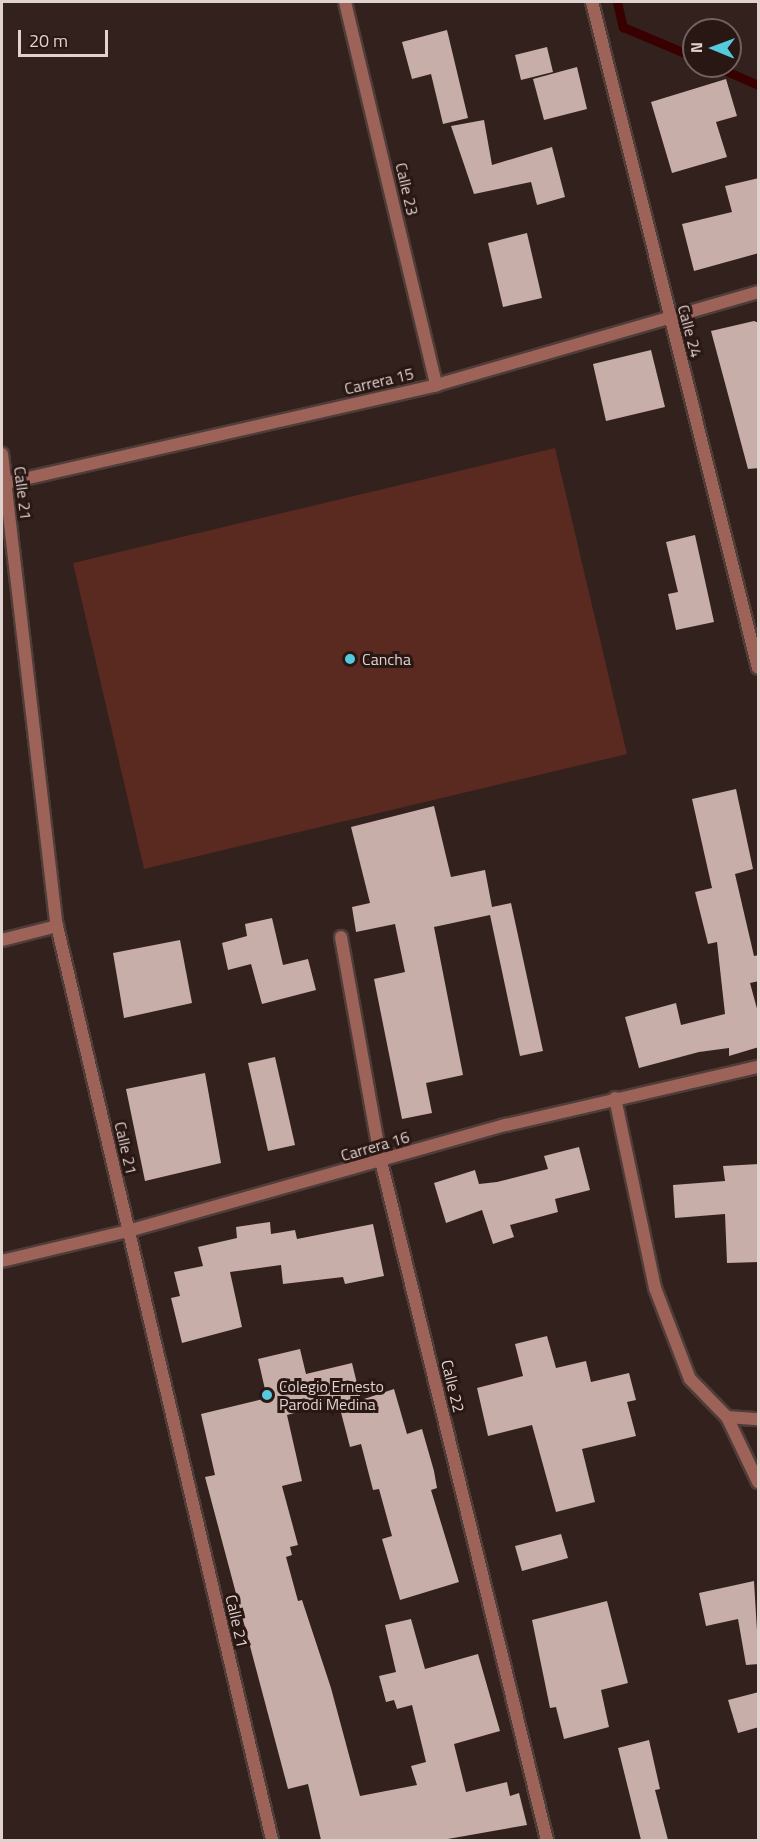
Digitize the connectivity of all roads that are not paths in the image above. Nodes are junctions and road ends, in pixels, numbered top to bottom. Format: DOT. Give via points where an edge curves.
graph roads {
  1 [pos="345,2"];
  2 [pos="592,2"];
  3 [pos="759,292"];
  4 [pos="669,316"];
  5 [pos="436,385"];
  6 [pos="2,454"];
  7 [pos="4,483"];
  8 [pos="759,668"];
  9 [pos="57,926"];
  10 [pos="341,937"];
  11 [pos="2,940"];
  12 [pos="759,1067"];
  13 [pos="615,1098"];
  14 [pos="381,1161"];
  15 [pos="128,1231"];
  16 [pos="2,1261"];
  17 [pos="727,1417"];
  18 [pos="759,1419"];
  19 [pos="759,1482"];
  20 [pos="272,1840"];
  21 [pos="548,1840"];
  1 -- 5 [label="street, Calle 23"];
  2 -- 4 [label="street, Calle 24"];
  3 -- 4 [label="street, Carrera 15"];
  4 -- 5 [label="street, Carrera 15"];
  4 -- 8 [label="street, Calle 24"];
  5 -- 7 [label="street, Carrera 15"];
  6 -- 7 [label="street, Calle 21"];
  7 -- 9 [label="street, Calle 21"];
  9 -- 11 [label="street"];
  9 -- 15 [label="street, Calle 21"];
  10 -- 14 [label="street, Calle 22"];
  12 -- 13 [label="street, Carrera 16"];
  13 -- 14 [label="street, Carrera 16"];
  13 -- 17 [label="street" via="655,1288 690,1379"];
  14 -- 15 [label="street, Carrera 16"];
  14 -- 21 [label="street, Calle 22"];
  15 -- 16 [label="street, Carrera 16"];
  15 -- 20 [label="street, Calle 21"];
  17 -- 18 [label="street"];
  17 -- 19 [label="street"];
}
